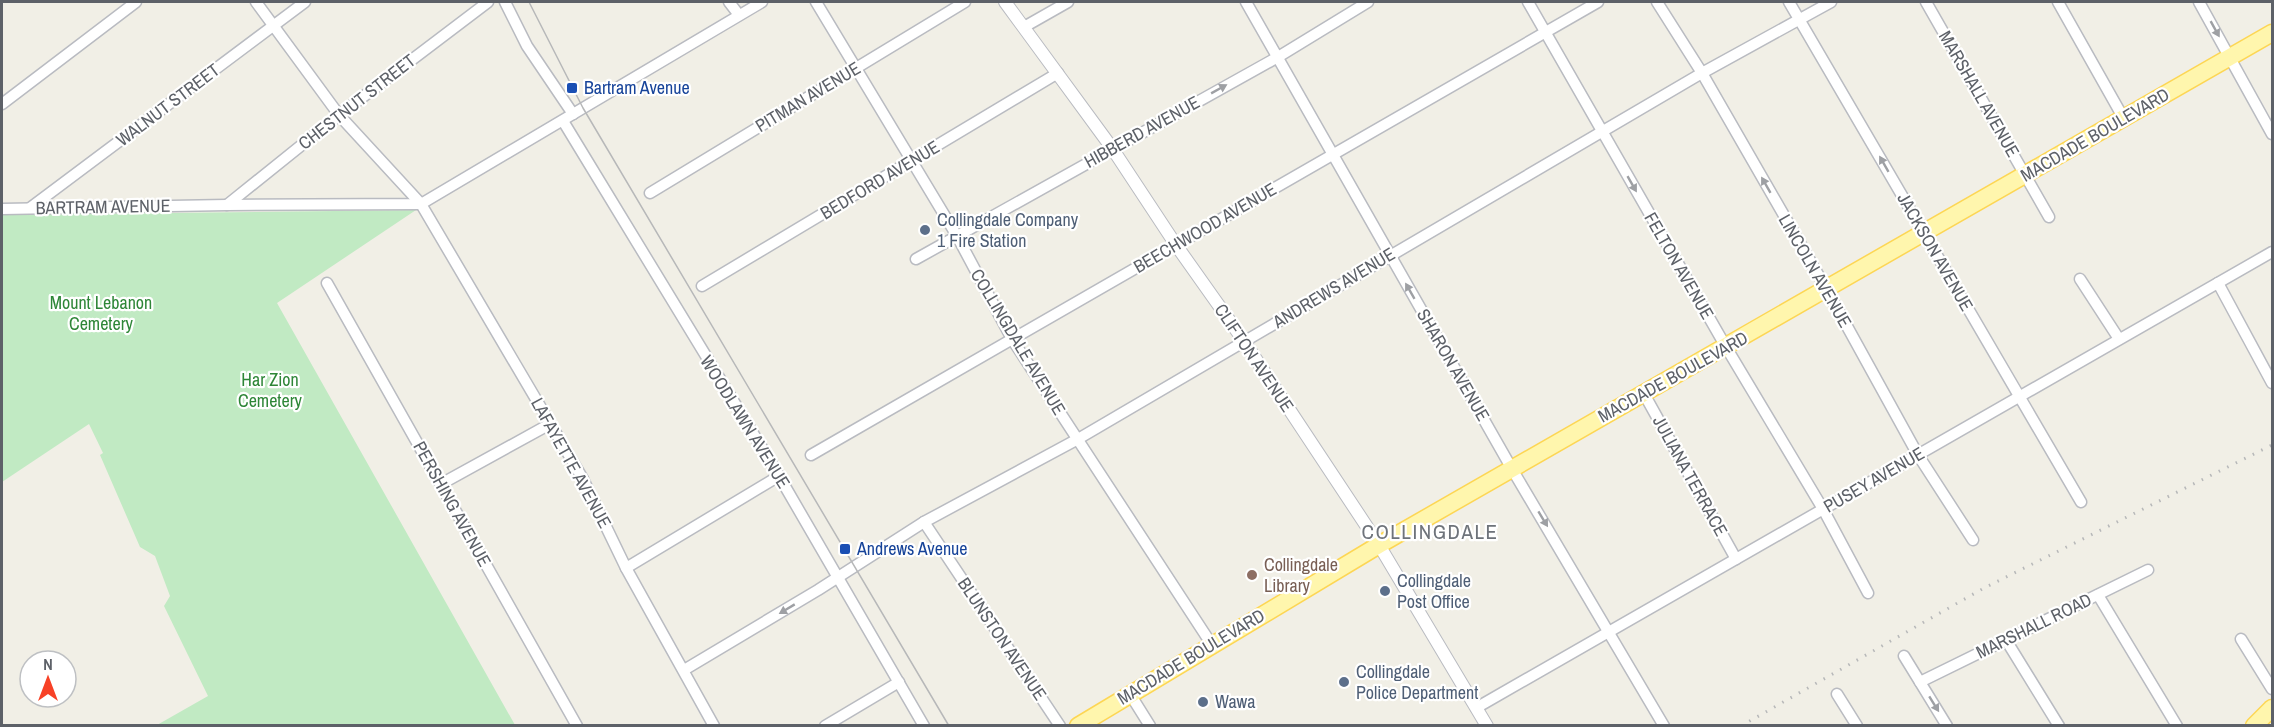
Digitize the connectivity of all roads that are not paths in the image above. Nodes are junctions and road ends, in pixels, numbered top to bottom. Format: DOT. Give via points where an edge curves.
graph roads {
  1 [pos="136,2"];
  2 [pos="256,2"];
  3 [pos="305,2"];
  4 [pos="488,2"];
  5 [pos="505,2"];
  6 [pos="729,2"];
  7 [pos="762,2"];
  8 [pos="816,2"];
  9 [pos="965,2"];
  10 [pos="1005,2"];
  11 [pos="1068,2"];
  12 [pos="1246,2"];
  13 [pos="1368,2"];
  14 [pos="1528,2"];
  15 [pos="1598,2"];
  16 [pos="1657,2"];
  17 [pos="1789,2"];
  18 [pos="1831,2"];
  19 [pos="1926,2"];
  20 [pos="2058,2"];
  21 [pos="2199,2"];
  22 [pos="739,15"];
  23 [pos="1799,18"];
  24 [pos="273,25"];
  25 [pos="1024,27"];
  26 [pos="1546,31"];
  27 [pos="2272,33"];
  28 [pos="1278,57"];
  29 [pos="2230,57"];
  30 [pos="855,69"];
  31 [pos="1058,73"];
  32 [pos="1702,73"];
  33 [pos="2,104"];
  34 [pos="573,114"];
  35 [pos="339,115"];
  36 [pos="2124,119"];
  37 [pos="563,121"];
  38 [pos="1603,133"];
  39 [pos="2272,134"];
  40 [pos="1112,148"];
  41 [pos="1333,154"];
  42 [pos="911,162"];
  43 [pos="2025,174"];
  44 [pos="650,193"];
  45 [pos="226,204"];
  46 [pos="421,204"];
  47 [pos="30,208"];
  48 [pos="2,209"];
  49 [pos="2049,217"];
  50 [pos="1924,233"];
  51 [pos="957,236"];
  52 [pos="1176,245"];
  53 [pos="2272,252"];
  54 [pos="1390,255"];
  55 [pos="916,259"];
  56 [pos="2080,279"];
  57 [pos="327,283"];
  58 [pos="2218,283"];
  59 [pos="702,286"];
  60 [pos="1827,290"];
  61 [pos="1012,339"];
  62 [pos="2119,339"];
  63 [pos="1244,341"];
  64 [pos="1726,347"];
  65 [pos="2272,383"];
  66 [pos="1643,392"];
  67 [pos="2019,397"];
  68 [pos="550,424"];
  69 [pos="1078,439"];
  70 [pos="811,455"];
  71 [pos="1918,455"];
  72 [pos="1512,469"];
  73 [pos="779,476"];
  74 [pos="441,484"];
  75 [pos="2081,502"];
  76 [pos="1823,509"];
  77 [pos="924,522"];
  78 [pos="1973,540"];
  79 [pos="1379,545"];
  80 [pos="1736,559"];
  81 [pos="626,568"];
  82 [pos="2148,570"];
  83 [pos="836,578"];
  84 [pos="1868,593"];
  85 [pos="2097,595"];
  86 [pos="1610,630"];
  87 [pos="2241,639"];
  88 [pos="2006,640"];
  89 [pos="1212,645"];
  90 [pos="1904,656"];
  91 [pos="684,670"];
  92 [pos="1920,681"];
  93 [pos="899,682"];
  94 [pos="2272,689"];
  95 [pos="1130,694"];
  96 [pos="1837,694"];
  97 [pos="1476,708"];
  98 [pos="2272,708"];
  99 [pos="577,726"];
  100 [pos="714,726"];
  101 [pos="825,726"];
  102 [pos="924,726"];
  103 [pos="1060,726"];
  104 [pos="1078,726"];
  105 [pos="1150,726"];
  106 [pos="1487,726"];
  107 [pos="1664,726"];
  108 [pos="1857,726"];
  109 [pos="1947,726"];
  110 [pos="2059,726"];
  111 [pos="2177,726"];
  112 [pos="2254,726"];
  1 -- 33 [label="street"];
  2 -- 24 [label="street, LAFAYETTE AVENUE"];
  3 -- 24 [label="street, WALNUT STREET"];
  4 -- 35 [label="street, CHESTNUT STREET"];
  5 -- 34 [label="street" via="527,46"];
  6 -- 22 [label="street"];
  7 -- 22 [label="street"];
  8 -- 30 [label="street, COLLINGDALE AVENUE"];
  9 -- 30 [label="street, PITMAN AVENUE"];
  10 -- 25 [label="street, CLIFTON AVENUE"];
  11 -- 25 [label="street"];
  12 -- 28 [label="street, SHARON AVENUE"];
  13 -- 28 [label="street, HIBBERD AVENUE"];
  14 -- 26 [label="street, FELTON AVENUE"];
  15 -- 26 [label="street, BEECHWOOD AVENUE"];
  16 -- 32 [label="street, LINCOLN AVENUE"];
  17 -- 23 [label="street, JACKSON AVENUE"];
  18 -- 23 [label="street, ANDREWS AVENUE"];
  19 -- 43 [label="street, MARSHALL AVENUE"];
  20 -- 36 [label="street"];
  21 -- 29 [label="street, one-way"];
  22 -- 34 [label="street"];
  23 -- 32 [label="street, ANDREWS AVENUE"];
  50 -- 23 [label="street, JACKSON AVENUE, one-way"];
  24 -- 35 [label="street, LAFAYETTE AVENUE"];
  24 -- 47 [label="street, WALNUT STREET"];
  25 -- 31 [label="street, CLIFTON AVENUE"];
  26 -- 38 [label="street, FELTON AVENUE"];
  26 -- 41 [label="street, BEECHWOOD AVENUE"];
  27 -- 29 [label="main road, MACDADE BOULEVARD"];
  40 -- 28 [label="street, HIBBERD AVENUE, one-way"];
  28 -- 41 [label="street, SHARON AVENUE"];
  29 -- 36 [label="main road, MACDADE BOULEVARD"];
  29 -- 39 [label="street"];
  30 -- 42 [label="street, COLLINGDALE AVENUE"];
  30 -- 44 [label="street, PITMAN AVENUE"];
  31 -- 40 [label="street, CLIFTON AVENUE"];
  31 -- 42 [label="street, BEDFORD AVENUE"];
  32 -- 38 [label="street, ANDREWS AVENUE"];
  60 -- 32 [label="street, LINCOLN AVENUE, one-way"];
  34 -- 37 [label="street"];
  35 -- 45 [label="street, CHESTNUT STREET"];
  35 -- 46 [label="street, LAFAYETTE AVENUE"];
  36 -- 43 [label="main road, MACDADE BOULEVARD"];
  37 -- 46 [label="street"];
  37 -- 73 [label="street, WOODLAWN AVENUE"];
  38 -- 54 [label="street, ANDREWS AVENUE"];
  38 -- 64 [label="street, FELTON AVENUE, one-way"];
  40 -- 51 [label="street, HIBBERD AVENUE"];
  40 -- 52 [label="street, CLIFTON AVENUE"];
  41 -- 52 [label="street, BEECHWOOD AVENUE"];
  41 -- 54 [label="street, SHARON AVENUE"];
  42 -- 51 [label="street, COLLINGDALE AVENUE"];
  42 -- 59 [label="street, BEDFORD AVENUE"];
  43 -- 49 [label="street, MARSHALL AVENUE"];
  43 -- 50 [label="main road, MACDADE BOULEVARD"];
  45 -- 46 [label="street, BARTRAM AVENUE"];
  45 -- 47 [label="street, BARTRAM AVENUE"];
  46 -- 68 [label="street, LAFAYETTE AVENUE"];
  47 -- 48 [label="street, BARTRAM AVENUE"];
  50 -- 60 [label="main road, MACDADE BOULEVARD"];
  50 -- 67 [label="street, JACKSON AVENUE"];
  51 -- 55 [label="street, HIBBERD AVENUE"];
  51 -- 61 [label="street, COLLINGDALE AVENUE"];
  52 -- 61 [label="street, BEECHWOOD AVENUE"];
  52 -- 63 [label="street, CLIFTON AVENUE"];
  53 -- 58 [label="street, PUSEY AVENUE"];
  54 -- 63 [label="street, ANDREWS AVENUE"];
  72 -- 54 [label="street, SHARON AVENUE, one-way"];
  56 -- 62 [label="street"];
  57 -- 74 [label="street, PERSHING AVENUE"];
  58 -- 62 [label="street, PUSEY AVENUE"];
  58 -- 65 [label="street"];
  60 -- 64 [label="main road, MACDADE BOULEVARD"];
  60 -- 71 [label="street, LINCOLN AVENUE"];
  61 -- 69 [label="street, COLLINGDALE AVENUE"];
  61 -- 70 [label="street, BEECHWOOD AVENUE"];
  62 -- 67 [label="street, PUSEY AVENUE"];
  63 -- 69 [label="street, ANDREWS AVENUE"];
  63 -- 79 [label="street, CLIFTON AVENUE"];
  64 -- 66 [label="main road, MACDADE BOULEVARD"];
  64 -- 76 [label="street, FELTON AVENUE"];
  66 -- 72 [label="main road, MACDADE BOULEVARD"];
  66 -- 80 [label="street, JULIANA TERRACE"];
  67 -- 71 [label="street, PUSEY AVENUE"];
  67 -- 75 [label="street, JACKSON AVENUE"];
  68 -- 74 [label="street"];
  68 -- 81 [label="street, LAFAYETTE AVENUE" via="583,479"];
  69 -- 77 [label="street, ANDREWS AVENUE"];
  69 -- 89 [label="street, COLLINGDALE AVENUE"];
  71 -- 76 [label="street, PUSEY AVENUE"];
  71 -- 78 [label="street, LINCOLN AVENUE"];
  72 -- 79 [label="main road, MACDADE BOULEVARD"];
  72 -- 86 [label="street, SHARON AVENUE, one-way"];
  73 -- 81 [label="street"];
  73 -- 83 [label="street, WOODLAWN AVENUE"];
  74 -- 99 [label="street, PERSHING AVENUE"];
  76 -- 80 [label="street, PUSEY AVENUE"];
  76 -- 84 [label="street, FELTON AVENUE"];
  77 -- 83 [label="street, ANDREWS AVENUE"];
  77 -- 103 [label="street, BLUNSTON AVENUE"];
  79 -- 89 [label="main road, MACDADE BOULEVARD"];
  79 -- 97 [label="street, CLIFTON AVENUE"];
  80 -- 86 [label="street, PUSEY AVENUE"];
  81 -- 91 [label="street, LAFAYETTE AVENUE"];
  82 -- 85 [label="street, MARSHALL ROAD"];
  83 -- 91 [label="street, ANDREWS AVENUE, one-way"];
  83 -- 93 [label="street, WOODLAWN AVENUE"];
  85 -- 88 [label="street, MARSHALL ROAD"];
  85 -- 111 [label="street"];
  86 -- 97 [label="street, PUSEY AVENUE"];
  86 -- 107 [label="street, SHARON AVENUE"];
  87 -- 94 [label="street"];
  88 -- 92 [label="street, MARSHALL ROAD"];
  88 -- 110 [label="street"];
  89 -- 95 [label="main road, MACDADE BOULEVARD"];
  90 -- 92 [label="street"];
  91 -- 100 [label="street, LAFAYETTE AVENUE"];
  92 -- 109 [label="street, one-way"];
  93 -- 101 [label="street"];
  93 -- 102 [label="street, WOODLAWN AVENUE"];
  95 -- 104 [label="main road, MACDADE BOULEVARD"];
  95 -- 105 [label="street"];
  96 -- 108 [label="street"];
  97 -- 106 [label="street, CLIFTON AVENUE"];
  98 -- 112 [label="main road"];
}
